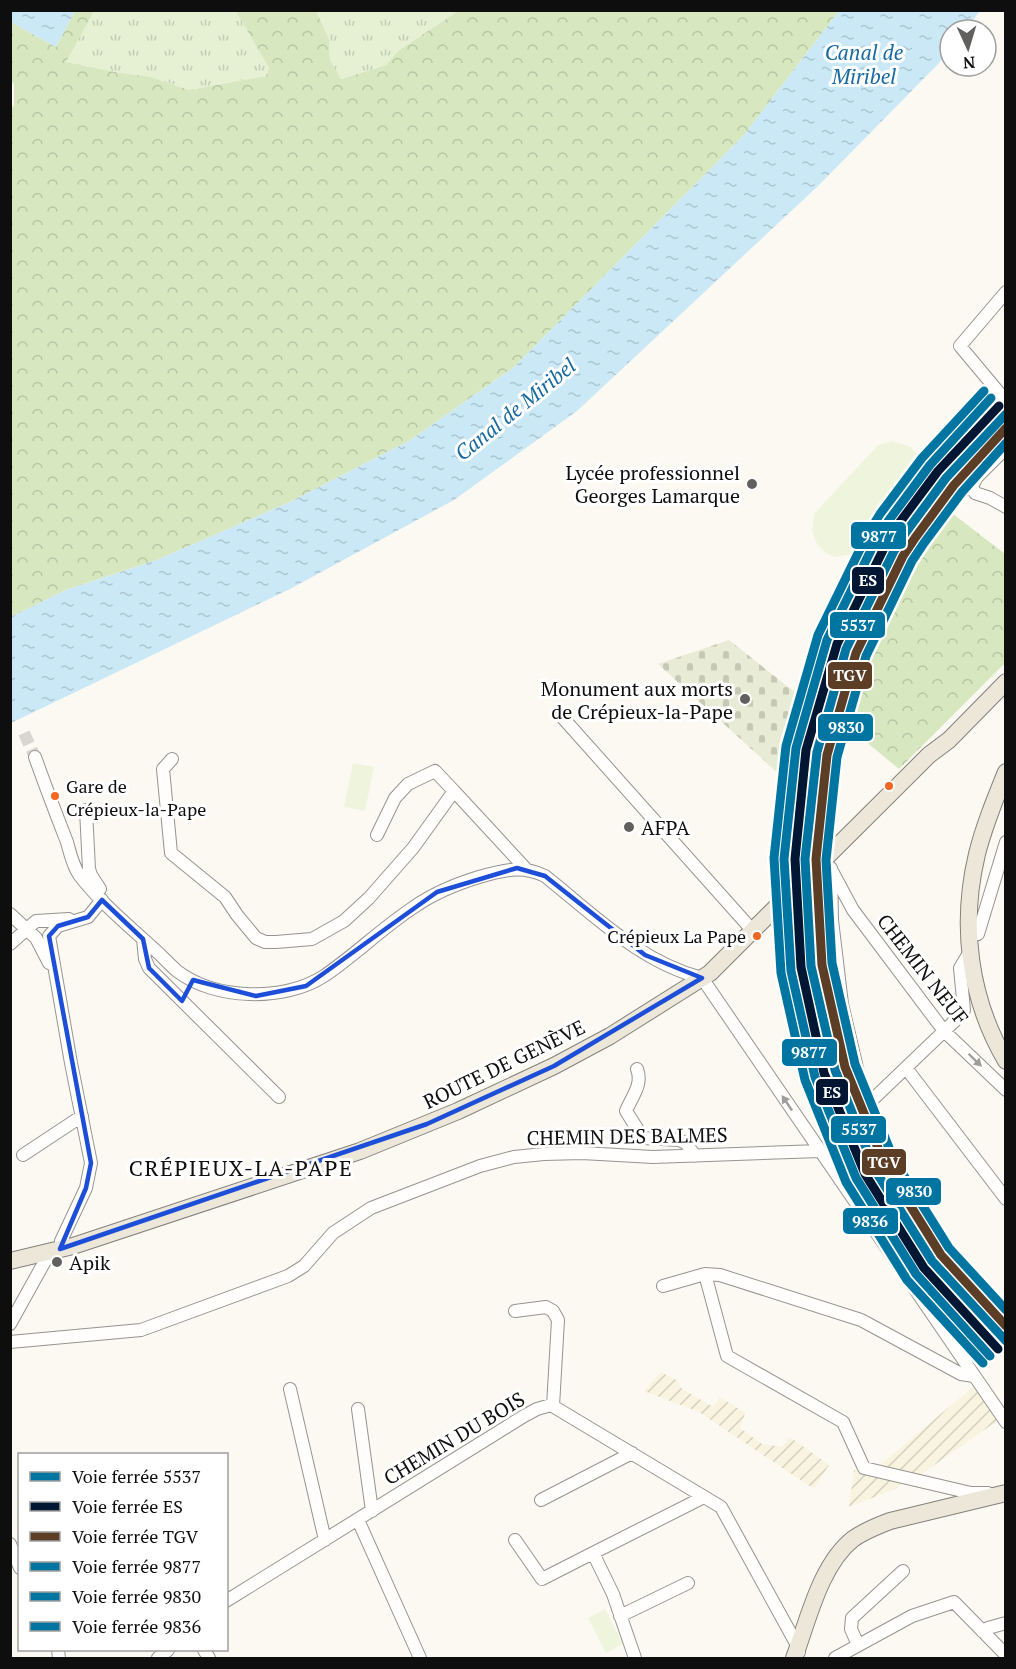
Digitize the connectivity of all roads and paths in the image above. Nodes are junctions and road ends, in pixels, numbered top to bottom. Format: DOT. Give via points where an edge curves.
graph roads {
  1 [pos="1005,292"];
  2 [pos="1004,399"];
  3 [pos="1005,448"];
  4 [pos="1005,507"];
  5 [pos="1005,670"];
  6 [pos="1005,682"];
  7 [pos="563,717"];
  8 [pos="929,755"];
  9 [pos="34,757"];
  10 [pos="172,759"];
  11 [pos="1005,772"];
  12 [pos="785,774"];
  13 [pos="454,791"];
  14 [pos="1005,802"];
  15 [pos="86,810"];
  16 [pos="377,835"];
  17 [pos="1005,842"];
  18 [pos="828,864"];
  19 [pos="526,869"];
  20 [pos="787,898"];
  21 [pos="104,902"];
  22 [pos="10,914"];
  23 [pos="39,920"];
  24 [pos="76,920"];
  25 [pos="28,928"];
  26 [pos="753,931"];
  27 [pos="978,934"];
  28 [pos="44,938"];
  29 [pos="143,939"];
  30 [pos="10,944"];
  31 [pos="969,953"];
  32 [pos="702,978"];
  33 [pos="193,980"];
  34 [pos="187,1005"];
  35 [pos="944,1031"];
  36 [pos="1005,1039"];
  37 [pos="1005,1061"];
  38 [pos="906,1068"];
  39 [pos="637,1070"];
  40 [pos="1005,1090"];
  41 [pos="279,1097"];
  42 [pos="869,1103"];
  43 [pos="82,1116"];
  44 [pos="820,1151"];
  45 [pos="23,1155"];
  46 [pos="695,1155"];
  47 [pos="1005,1199"];
  48 [pos="55,1250"];
  49 [pos="10,1261"];
  50 [pos="705,1274"];
  51 [pos="977,1283"];
  52 [pos="663,1286"];
  53 [pos="515,1311"];
  54 [pos="10,1324"];
  55 [pos="10,1342"];
  56 [pos="974,1376"];
  57 [pos="290,1389"];
  58 [pos="553,1406"];
  59 [pos="358,1408"];
  60 [pos="1005,1422"];
  61 [pos="632,1453"];
  62 [pos="1000,1496"];
  63 [pos="704,1497"];
  64 [pos="541,1500"];
  65 [pos="372,1510"];
  66 [pos="358,1520"];
  67 [pos="325,1540"];
  68 [pos="514,1540"];
  69 [pos="10,1544"];
  70 [pos="593,1553"];
  71 [pos="18,1563"];
  72 [pos="903,1571"];
  73 [pos="688,1583"];
  74 [pos="228,1600"];
  75 [pos="620,1616"];
  76 [pos="1005,1623"];
  77 [pos="983,1632"];
  78 [pos="858,1645"];
  79 [pos="1005,1655"];
  80 [pos="799,1656"];
  81 [pos="836,1658"];
  82 [pos="420,1659"];
  83 [pos="635,1659"];
  1 -- 2 [label="street" via="960,346"];
  3 -- 4 [label="street" via="972,486 975,493"];
  5 -- 8 [label="main road, ROUTE DE GENÈVE"];
  6 -- 8 [label="main road, ROUTE DE GENÈVE" via="949,740"];
  7 -- 26 [label="street"];
  8 -- 18 [label="main road, ROUTE DE GENÈVE"];
  9 -- 21 [label="street" via="78,874"];
  10 -- 13 [label="street" via="163,769 171,853 225,897 256,938 265,942 312,939 344,921 400,863"];
  11 -- 31 [label="main road" via="977,853 969,907"];
  12 -- 20 [label="street" via="777,883"];
  13 -- 16 [label="street" via="435,771 408,784 395,798"];
  13 -- 19 [label="street"];
  14 -- 27 [label="main road" via="987,856"];
  15 -- 21 [label="street" via="89,869"];
  17 -- 27 [label="street"];
  18 -- 20 [label="main road, ROUTE DE GENÈVE"];
  18 -- 35 [label="street, CHEMIN NEUF" via="853,910"];
  18 -- 42 [label="street" via="842,1004"];
  19 -- 32 [label="street" via="545,876 645,955"];
  19 -- 33 [label="street" via="498,871 437,892 306,986 256,996 220,990"];
  20 -- 26 [label="main road, ROUTE DE GENÈVE"];
  21 -- 24 [label="street" via="88,917"];
  21 -- 29 [label="street"];
  22 -- 25 [label="street"];
  23 -- 24 [label="street"];
  23 -- 25 [label="street"];
  23 -- 28 [label="street" via="44,923"];
  24 -- 28 [label="street" via="58,926"];
  25 -- 28 [label="street"];
  25 -- 30 [label="street"];
  26 -- 32 [label="main road, ROUTE DE GENÈVE"];
  27 -- 36 [label="main road" via="995,1019"];
  28 -- 43 [label="street"];
  29 -- 33 [label="street"];
  29 -- 34 [label="street" via="149,968"];
  31 -- 35 [label="street" via="960,968 964,1010"];
  31 -- 37 [label="main road" via="981,1008"];
  44 -- 32 [label="street, one-way"];
  32 -- 48 [label="main road, ROUTE DE GENÈVE" via="610,1036 427,1124 360,1151"];
  33 -- 34 [label="street"];
  34 -- 41 [label="street"];
  35 -- 38 [label="street"];
  35 -- 40 [label="street, CHEMIN NEUF, one-way"];
  38 -- 42 [label="street"];
  38 -- 47 [label="street"];
  39 -- 46 [label="street" via="639,1083 626,1111 643,1138 679,1140"];
  42 -- 51 [label="street" via="915,1207"];
  43 -- 45 [label="street"];
  43 -- 48 [label="street" via="90,1151 90,1177"];
  44 -- 46 [label="street, CHEMIN DES BALMES"];
  44 -- 56 [label="street"];
  46 -- 55 [label="street, CHEMIN DES BALMES" via="544,1154 480,1166 371,1208 333,1233 304,1266 288,1276 141,1330"];
  48 -- 49 [label="main road, ROUTE DE GENÈVE"];
  48 -- 54 [label="street"];
  50 -- 52 [label="street"];
  50 -- 56 [label="street" via="720,1275 861,1320 961,1374"];
  50 -- 62 [label="street" via="727,1356 843,1422 864,1468"];
  53 -- 58 [label="street" via="546,1307 558,1320"];
  56 -- 60 [label="street"];
  57 -- 67 [label="street"];
  58 -- 61 [label="street, CHEMIN DU BOIS"];
  58 -- 65 [label="street, CHEMIN DU BOIS" via="537,1409"];
  59 -- 65 [label="street"];
  61 -- 63 [label="street, CHEMIN DU BOIS"];
  61 -- 64 [label="street"];
  62 -- 80 [label="main road" via="866,1541 846,1558 830,1584"];
  63 -- 70 [label="street"];
  63 -- 80 [label="street, CHEMIN DU BOIS" via="721,1507"];
  65 -- 66 [label="street, CHEMIN DU BOIS"];
  66 -- 67 [label="street, CHEMIN DU BOIS"];
  66 -- 82 [label="street"];
  67 -- 74 [label="street, CHEMIN DU BOIS"];
  68 -- 70 [label="street" via="542,1579"];
  69 -- 71 [label="street"];
  70 -- 75 [label="street"];
  72 -- 78 [label="street" via="852,1618 851,1629"];
  73 -- 75 [label="street"];
  75 -- 83 [label="street"];
  76 -- 77 [label="street"];
  77 -- 78 [label="street" via="954,1602 949,1602 912,1616"];
  77 -- 79 [label="street"];
  78 -- 81 [label="street"];
}
